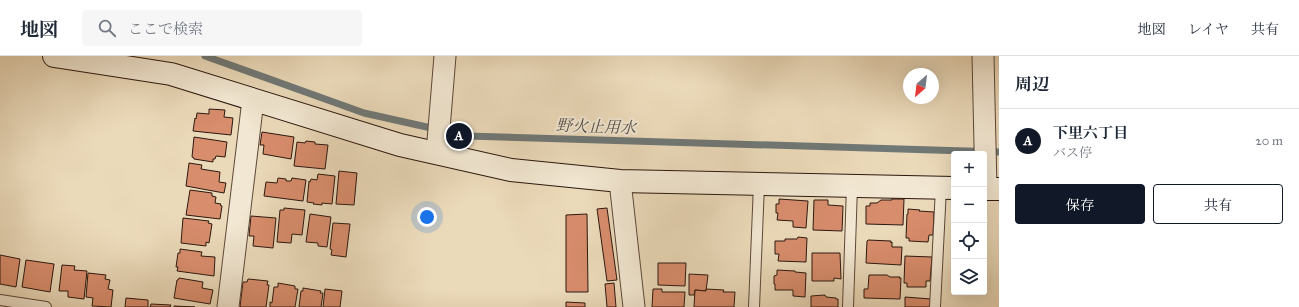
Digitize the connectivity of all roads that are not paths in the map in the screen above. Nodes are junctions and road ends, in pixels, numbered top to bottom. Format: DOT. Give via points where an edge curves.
graph roads {
  1 [pos="54,56"];
  2 [pos="445,56"];
  3 [pos="983,56"];
  4 [pos="253,100"];
  5 [pos="438,147"];
  6 [pos="620,181"];
  7 [pos="759,184"];
  8 [pos="852,186"];
  9 [pos="947,188"];
  10 [pos="990,189"];
  11 [pos="0,300"];
  12 [pos="46,307"];
  13 [pos="228,307"];
  14 [pos="634,307"];
  15 [pos="754,307"];
  16 [pos="848,307"];
  17 [pos="935,307"];
  1 -- 4 [label="street" via="171,74"];
  2 -- 5 [label="street"];
  3 -- 10 [label="street" via="985,168"];
  4 -- 5 [label="street" via="400,146"];
  4 -- 13 [label="street"];
  5 -- 6 [label="street" via="511,170"];
  6 -- 7 [label="street"];
  6 -- 14 [label="street"];
  7 -- 8 [label="street"];
  7 -- 15 [label="lane"];
  8 -- 9 [label="street"];
  8 -- 16 [label="lane"];
  9 -- 17 [label="lane"];
  11 -- 12 [label="lane"];
}
